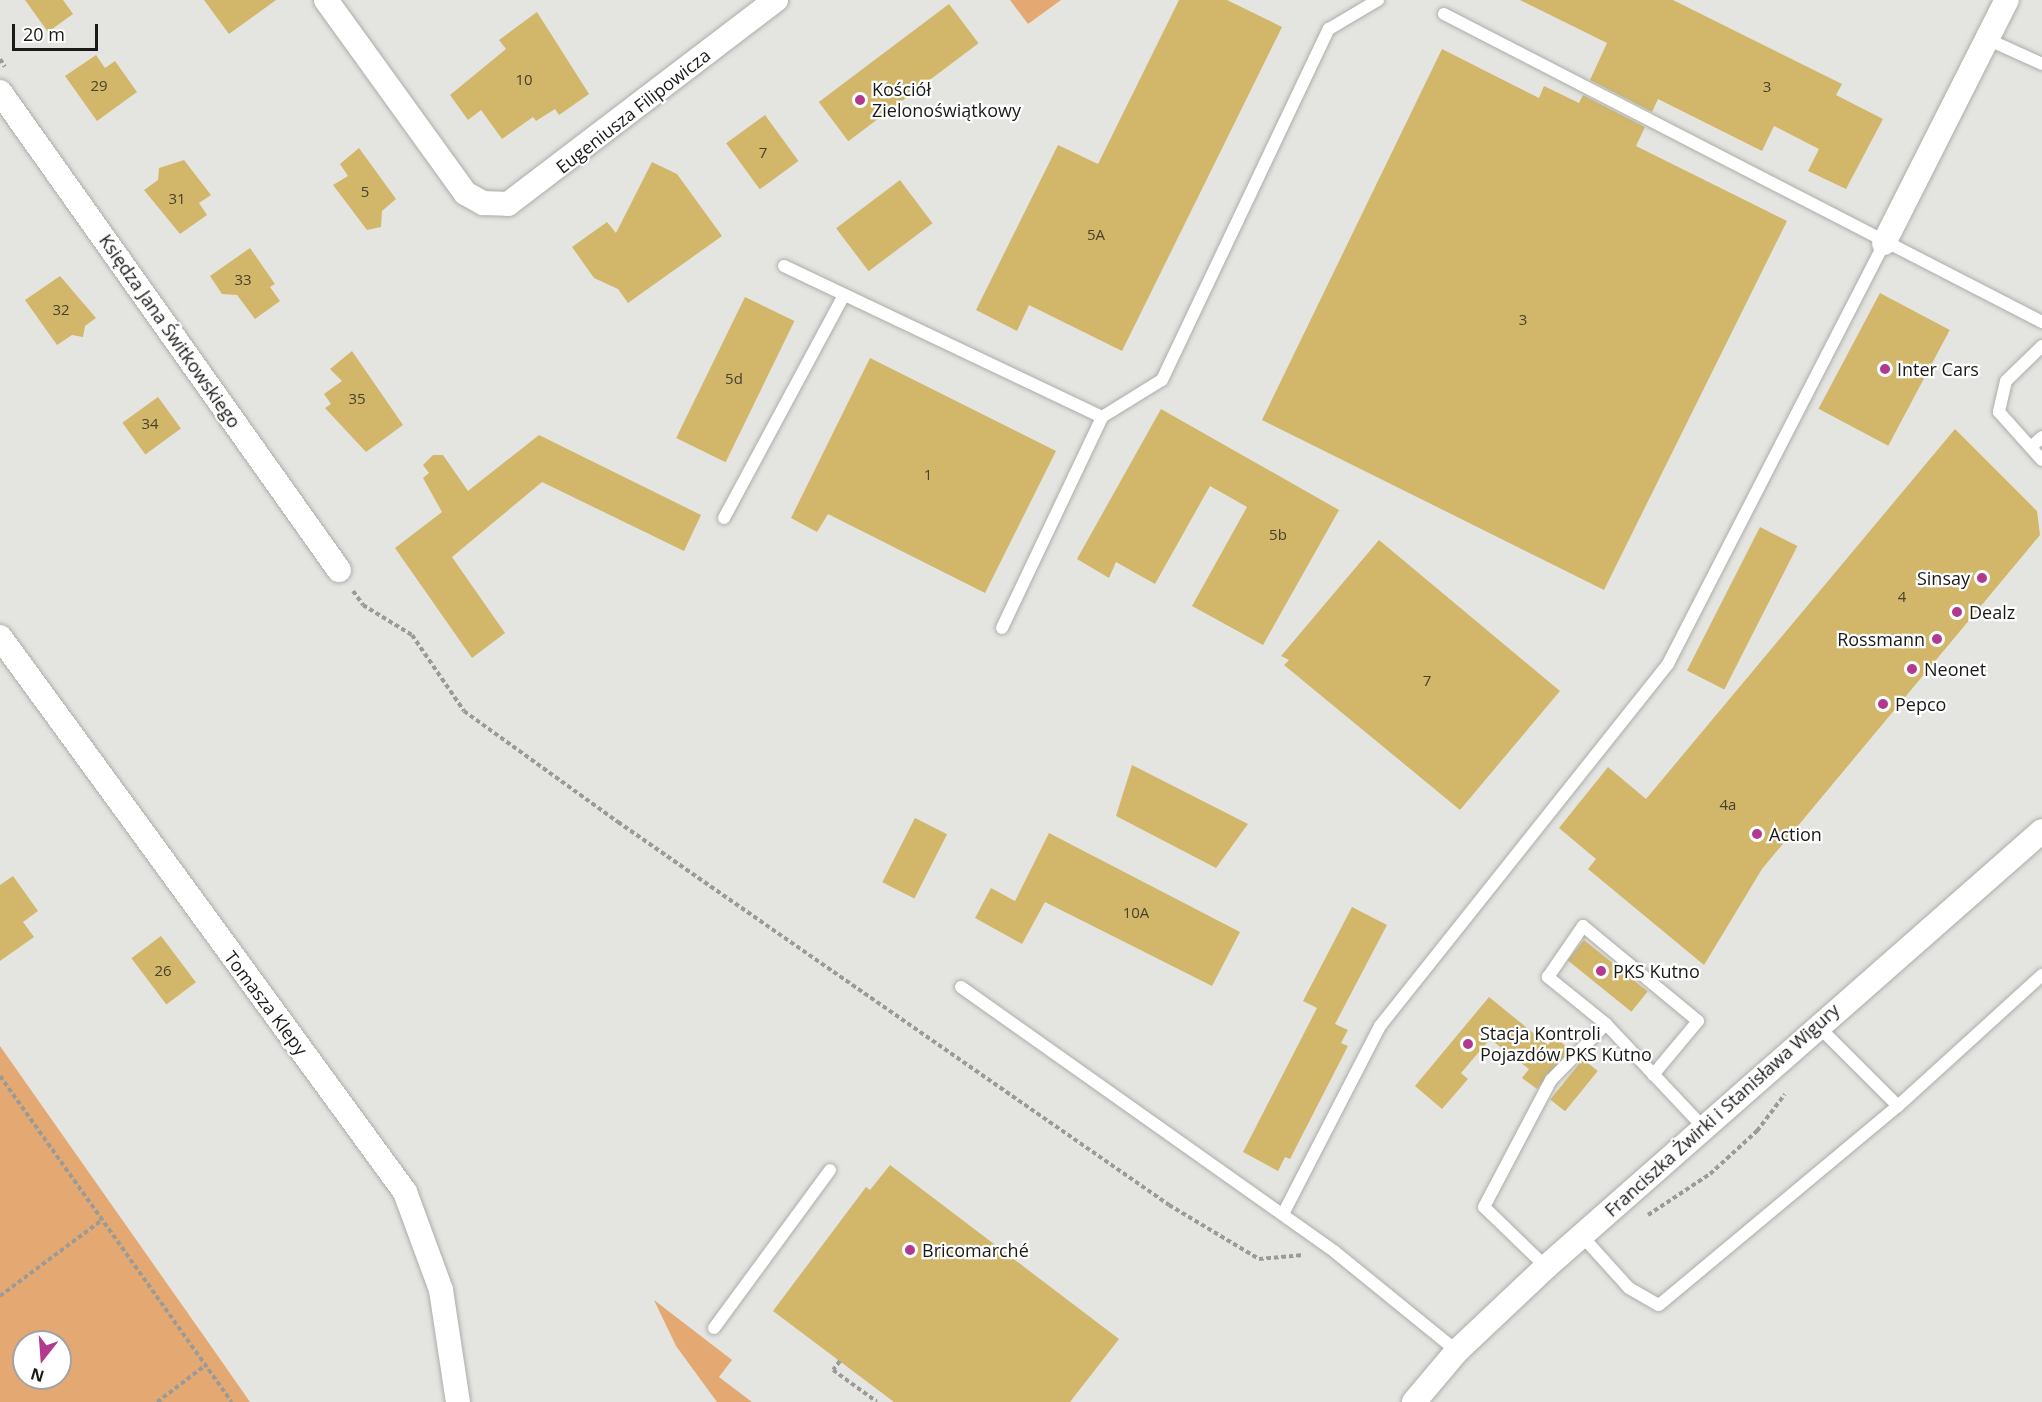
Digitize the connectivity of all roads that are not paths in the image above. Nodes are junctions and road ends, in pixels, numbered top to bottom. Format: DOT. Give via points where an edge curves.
graph roads {
  1 [pos="326,0"];
  2 [pos="776,0"];
  3 [pos="1378,0"];
  4 [pos="2007,0"];
  5 [pos="1444,14"];
  6 [pos="1987,39"];
  7 [pos="2042,64"];
  8 [pos="0,92"];
  9 [pos="1884,243"];
  10 [pos="784,266"];
  11 [pos="844,295"];
  12 [pos="2042,322"];
  13 [pos="2042,346"];
  14 [pos="1102,417"];
  15 [pos="2042,437"];
  16 [pos="2031,447"];
  17 [pos="2042,460"];
  18 [pos="724,518"];
  19 [pos="339,570"];
  20 [pos="1002,628"];
  21 [pos="0,637"];
  22 [pos="2042,831"];
  23 [pos="2042,975"];
  24 [pos="961,987"];
  25 [pos="1606,1024"];
  26 [pos="1816,1024"];
  27 [pos="1653,1075"];
  28 [pos="1898,1106"];
  29 [pos="1703,1127"];
  30 [pos="830,1170"];
  31 [pos="1283,1214"];
  32 [pos="1582,1236"];
  33 [pos="1546,1267"];
  34 [pos="714,1328"];
  35 [pos="1457,1351"];
  36 [pos="458,1402"];
  37 [pos="1414,1402"];
  1 -- 2 [label="street, Eugeniusza Filipowicza" via="465,193 483,202 508,204 527,195"];
  3 -- 14 [label="lane" via="1329,29 1162,380"];
  4 -- 6 [label="street"];
  5 -- 9 [label="lane"];
  6 -- 7 [label="lane"];
  6 -- 9 [label="street"];
  8 -- 19 [label="street, Księdza Jana Świtkowskiego"];
  9 -- 12 [label="lane"];
  9 -- 31 [label="lane" via="1668,664 1380,1026"];
  10 -- 11 [label="lane"];
  11 -- 14 [label="lane"];
  11 -- 18 [label="lane"];
  13 -- 16 [label="lane" via="2006,381 1999,412"];
  14 -- 20 [label="lane"];
  15 -- 16 [label="lane"];
  16 -- 17 [label="lane"];
  21 -- 36 [label="street, Tomasza Klepy" via="405,1192 441,1290"];
  22 -- 26 [label="street, Franciszka Żwirki i Stanisława Wigury"];
  23 -- 28 [label="lane"];
  24 -- 31 [label="lane"];
  25 -- 27 [label="lane"];
  25 -- 27 [label="lane" via="1548,978 1584,926 1698,1021"];
  25 -- 33 [label="lane" via="1551,1080 1485,1207"];
  26 -- 28 [label="lane"];
  26 -- 29 [label="street, Franciszka Żwirki i Stanisława Wigury"];
  27 -- 29 [label="lane"];
  28 -- 32 [label="lane" via="1659,1305 1629,1288"];
  29 -- 32 [label="street, Franciszka Żwirki i Stanisława Wigury"];
  30 -- 34 [label="lane"];
  31 -- 35 [label="lane"];
  32 -- 33 [label="street, Franciszka Żwirki i Stanisława Wigury"];
  33 -- 35 [label="street, Franciszka Żwirki i Stanisława Wigury"];
  35 -- 37 [label="street, Franciszka Żwirki i Stanisława Wigury"];
}
